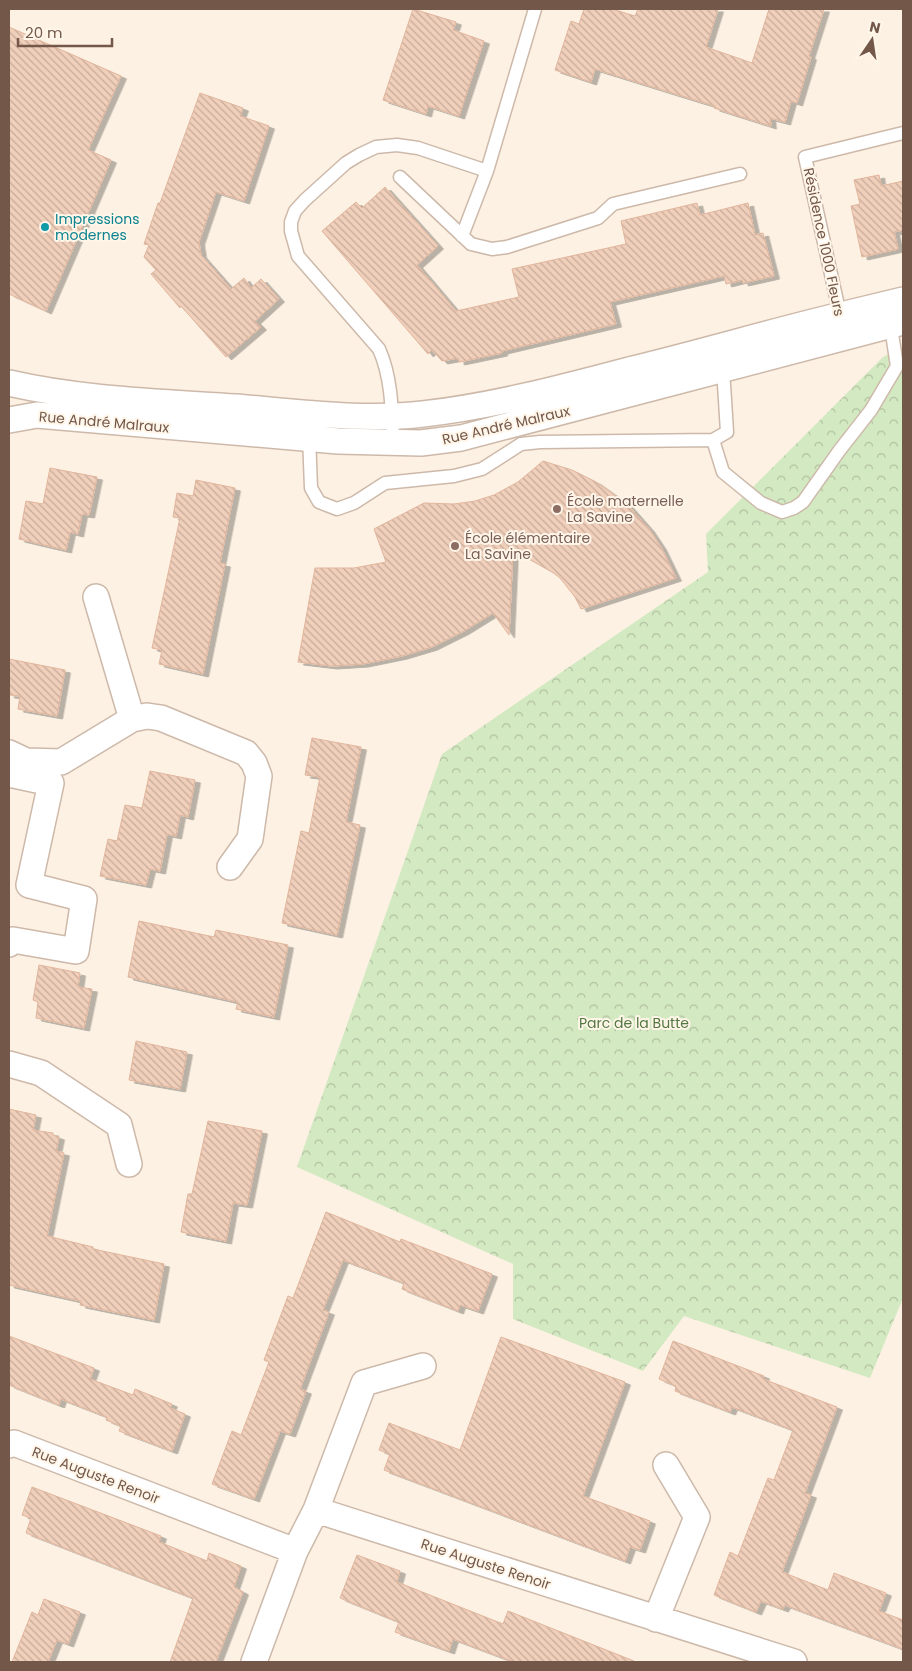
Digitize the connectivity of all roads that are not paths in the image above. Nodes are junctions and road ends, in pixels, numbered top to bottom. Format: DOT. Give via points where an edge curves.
graph roads {
  1 [pos="534,9"];
  2 [pos="903,133"];
  3 [pos="487,171"];
  4 [pos="740,174"];
  5 [pos="400,177"];
  6 [pos="462,236"];
  7 [pos="896,313"];
  8 [pos="842,326"];
  9 [pos="718,358"];
  10 [pos="9,383"];
  11 [pos="310,413"];
  12 [pos="392,416"];
  13 [pos="9,420"];
  14 [pos="309,440"];
  15 [pos="713,440"];
  16 [pos="393,443"];
  17 [pos="96,597"];
  18 [pos="132,719"];
  19 [pos="9,753"];
  20 [pos="9,774"];
  21 [pos="230,866"];
  22 [pos="9,944"];
  23 [pos="9,1064"];
  24 [pos="129,1164"];
  25 [pos="423,1366"];
  26 [pos="9,1445"];
  27 [pos="666,1465"];
  28 [pos="316,1510"];
  29 [pos="295,1551"];
  30 [pos="656,1619"];
  31 [pos="254,1662"];
  32 [pos="794,1662"];
  1 -- 3 [label="lane"];
  2 -- 8 [label="lane, Résidence 1000 Fleurs" via="805,157"];
  3 -- 6 [label="lane"];
  3 -- 12 [label="lane" via="418,148 398,145 376,147 346,163 305,200 291,222 290,231 298,256 379,349 388,375"];
  4 -- 6 [label="lane" via="613,204 598,218 507,247 470,244"];
  5 -- 6 [label="lane"];
  7 -- 8 [label="street, Rue André Malraux"];
  7 -- 15 [label="lane" via="897,366 871,410 804,502 782,512 760,503 723,472"];
  8 -- 9 [label="street, Rue André Malraux"];
  9 -- 12 [label="street, Rue André Malraux" via="470,408"];
  9 -- 15 [label="lane" via="724,384 727,432"];
  9 -- 16 [label="street, Rue André Malraux" via="461,438 421,444"];
  10 -- 11 [label="street, Rue André Malraux" via="100,397"];
  11 -- 12 [label="street, Rue André Malraux"];
  11 -- 14 [label="lane"];
  12 -- 16 [label="lane"];
  13 -- 14 [label="street, Rue André Malraux" via="37,416"];
  14 -- 15 [label="lane" via="310,488 319,502 337,509 354,503 386,483 454,476 482,469 521,444"];
  14 -- 16 [label="street, Rue André Malraux"];
  17 -- 18 [label="street"];
  18 -- 19 [label="street" via="61,762 26,761"];
  18 -- 21 [label="street" via="161,718 246,753 254,763 259,776 250,839"];
  20 -- 22 [label="street" via="51,783 30,885 84,899 76,951 13,940"];
  23 -- 24 [label="street" via="41,1073 119,1125"];
  25 -- 28 [label="street" via="364,1383"];
  26 -- 29 [label="street, Rue Auguste Renoir" via="14,1444"];
  27 -- 30 [label="street" via="697,1517"];
  28 -- 29 [label="street"];
  28 -- 30 [label="street, Rue Auguste Renoir"];
  29 -- 31 [label="street"];
  30 -- 32 [label="street, Rue Auguste Renoir"];
}
